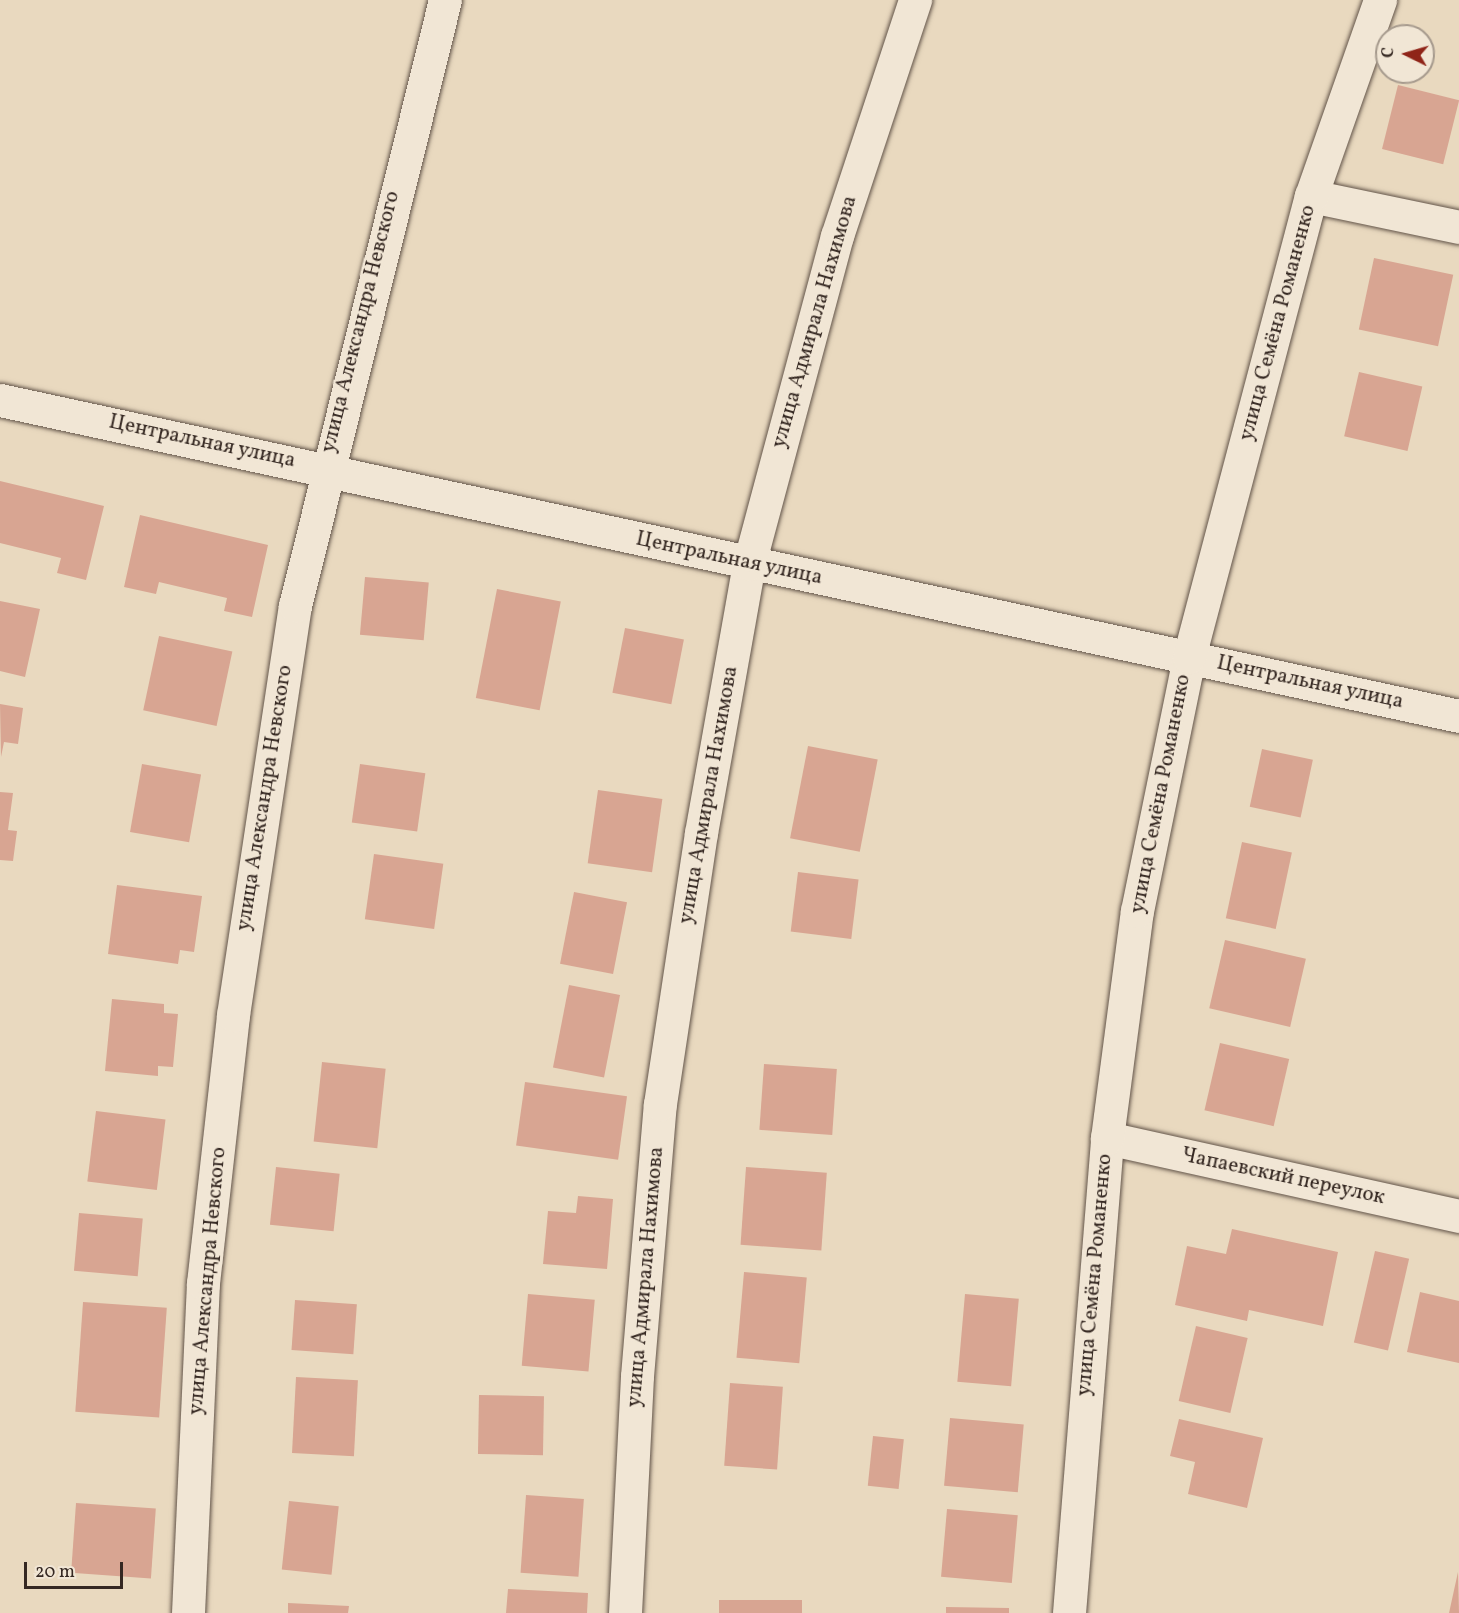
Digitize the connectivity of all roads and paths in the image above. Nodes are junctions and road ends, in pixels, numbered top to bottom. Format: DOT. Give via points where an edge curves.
graph roads {
  1 [pos="445,0"];
  2 [pos="915,0"];
  3 [pos="1380,0"];
  4 [pos="1311,196"];
  5 [pos="1459,227"];
  6 [pos="0,400"];
  7 [pos="325,468"];
  8 [pos="749,564"];
  9 [pos="1189,657"];
  10 [pos="1459,716"];
  11 [pos="1107,1138"];
  12 [pos="1459,1216"];
  13 [pos="188,1613"];
  14 [pos="625,1613"];
  15 [pos="1069,1613"];
  1 -- 7 [label="street, улица Александра Невского"];
  2 -- 8 [label="street, улица Адмирала Нахимова" via="837,236"];
  3 -- 4 [label="street, улица Семёна Романенко"];
  4 -- 5 [label="street"];
  4 -- 9 [label="street, улица Семёна Романенко"];
  6 -- 7 [label="street, Центральная улица"];
  7 -- 8 [label="street, Центральная улица"];
  7 -- 13 [label="street, улица Александра Невского" via="294,606 233,1015 203,1283"];
  8 -- 9 [label="street, Центральная улица"];
  8 -- 14 [label="street, улица Адмирала Нахимова" via="660,1104 637,1376"];
  9 -- 10 [label="street, Центральная улица"];
  9 -- 11 [label="street, улица Семёна Романенко" via="1137,911"];
  11 -- 12 [label="street, Чапаевский переулок"];
  11 -- 15 [label="street, улица Семёна Романенко"];
}
